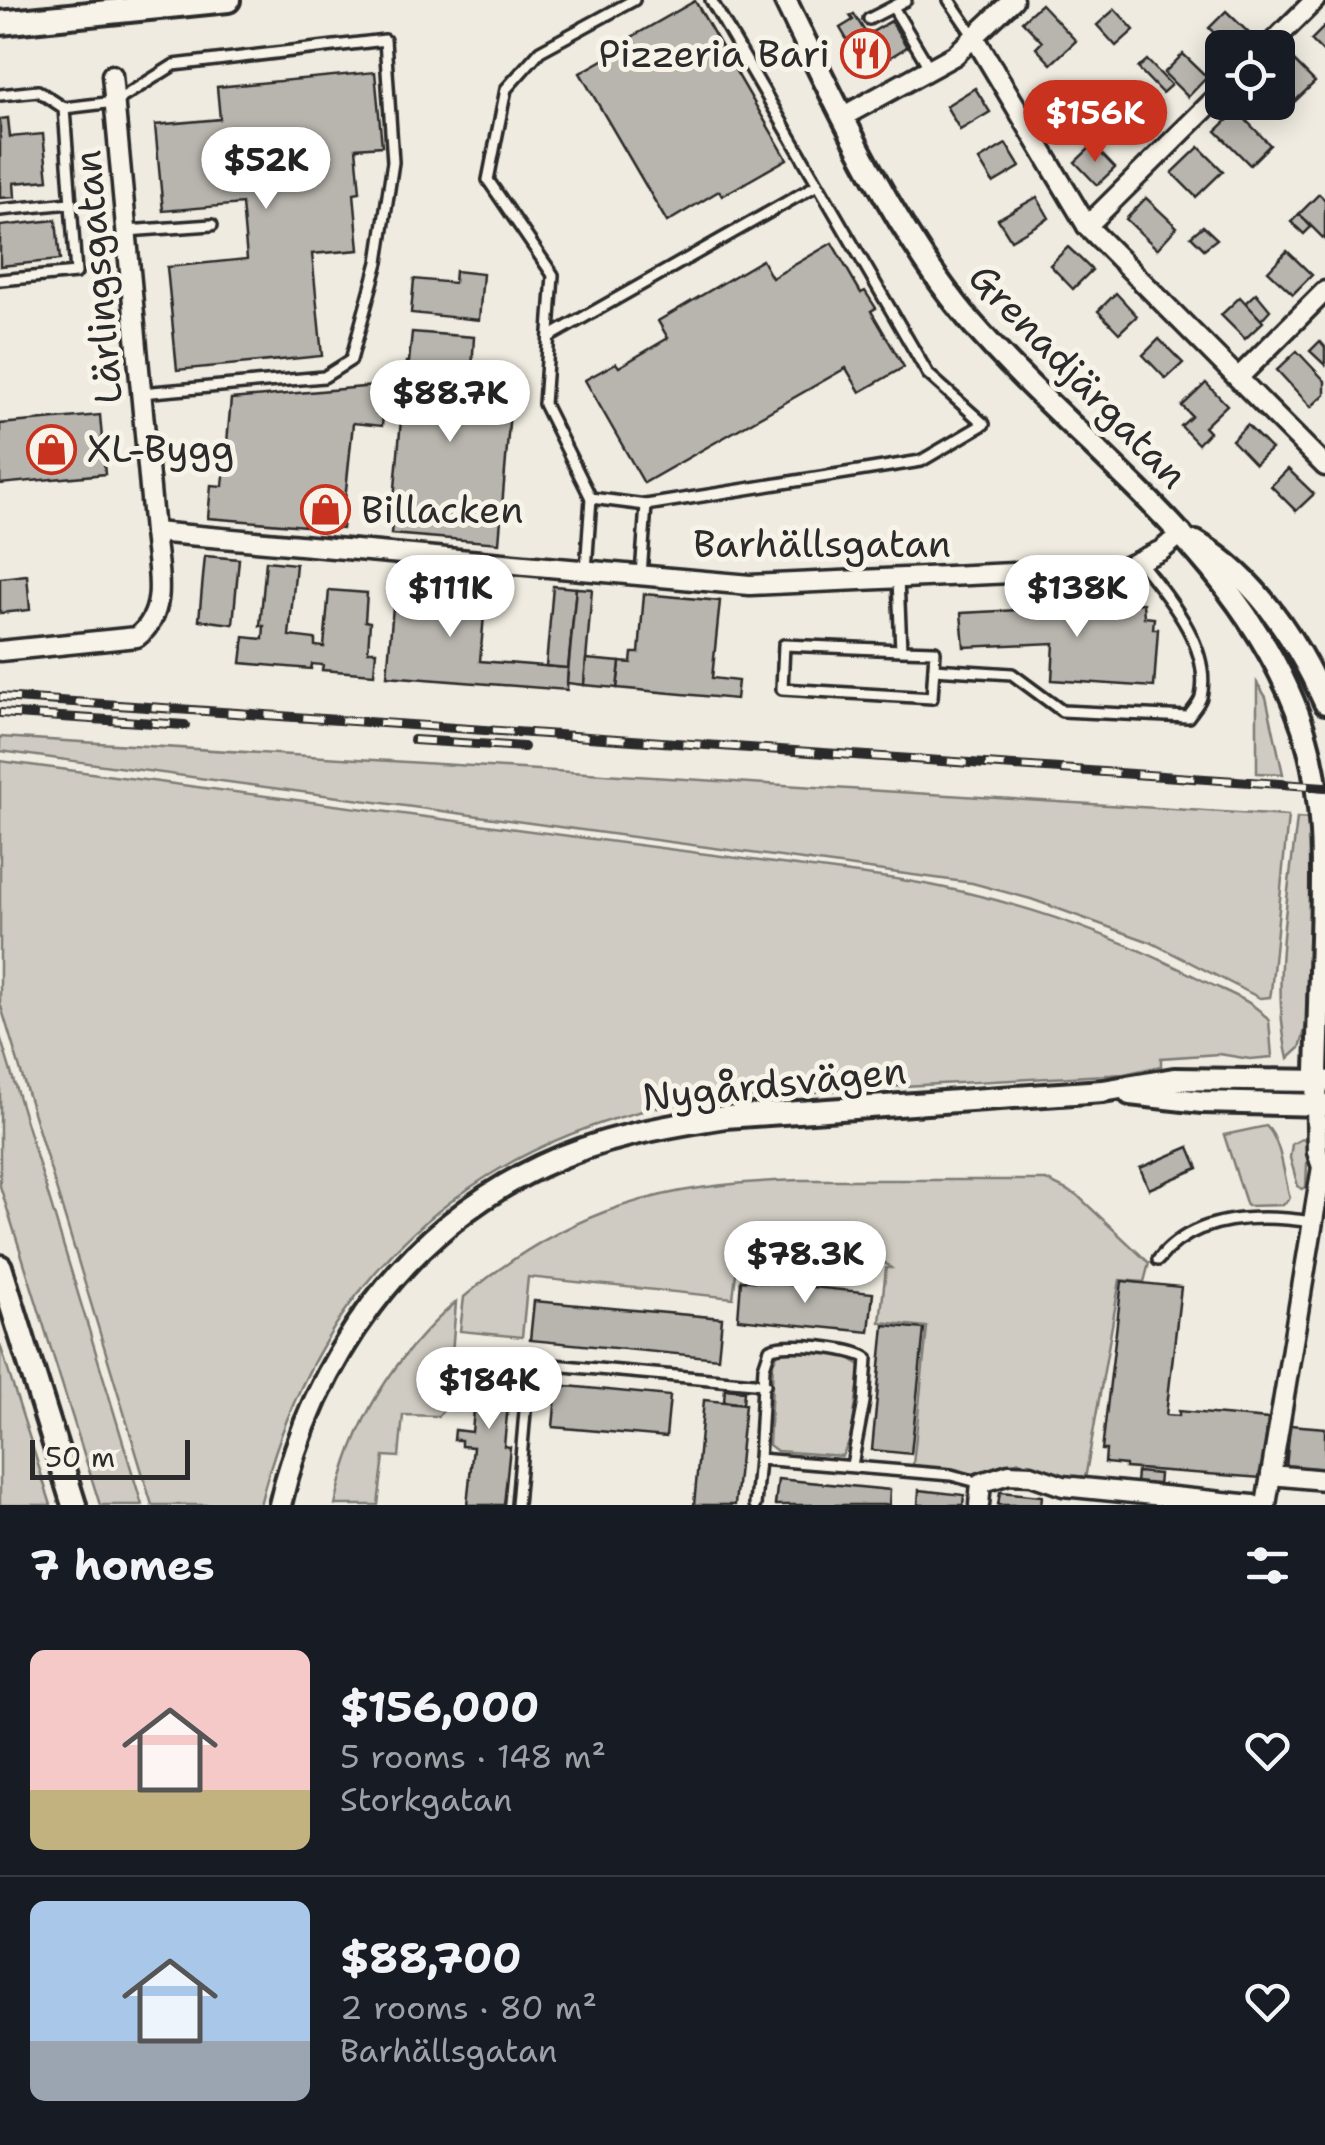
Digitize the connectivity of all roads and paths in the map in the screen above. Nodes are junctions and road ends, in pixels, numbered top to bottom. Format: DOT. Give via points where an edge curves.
graph roads {
  1 [pos="228,0"];
  2 [pos="634,0"];
  3 [pos="710,0"];
  4 [pos="785,0"];
  5 [pos="906,0"];
  6 [pos="949,0"];
  7 [pos="1013,0"];
  8 [pos="1315,0"];
  9 [pos="894,7"];
  10 [pos="869,19"];
  11 [pos="0,23"];
  12 [pos="1285,30"];
  13 [pos="974,38"];
  14 [pos="930,68"];
  15 [pos="112,75"];
  16 [pos="0,95"];
  17 [pos="115,102"];
  18 [pos="64,108"];
  19 [pos="1205,109"];
  20 [pos="842,117"];
  21 [pos="818,185"];
  22 [pos="70,203"];
  23 [pos="0,210"];
  24 [pos="212,225"];
  25 [pos="1087,226"];
  26 [pos="126,232"];
  27 [pos="0,280"];
  28 [pos="1325,292"];
  29 [pos="550,337"];
  30 [pos="1238,378"];
  31 [pos="141,393"];
  32 [pos="1325,466"];
  33 [pos="591,498"];
  34 [pos="646,505"];
  35 [pos="154,532"];
  36 [pos="1182,533"];
  37 [pos="1140,562"];
  38 [pos="586,570"];
  39 [pos="641,575"];
  40 [pos="898,579"];
  41 [pos="901,650"];
  42 [pos="0,651"];
  43 [pos="934,669"];
  44 [pos="1325,703"];
  45 [pos="1321,1080"];
  46 [pos="1103,1092"];
  47 [pos="1320,1105"];
  48 [pos="1324,1166"];
  49 [pos="1315,1222"];
  50 [pos="1158,1260"];
  51 [pos="0,1267"];
  52 [pos="765,1384"];
  53 [pos="759,1460"];
  54 [pos="852,1465"];
  55 [pos="1271,1475"];
  56 [pos="1325,1480"];
  57 [pos="981,1483"];
  58 [pos="74,1505"];
  59 [pos="280,1505"];
  60 [pos="517,1505"];
  61 [pos="755,1505"];
  62 [pos="979,1505"];
  63 [pos="1253,1505"];
  64 [pos="1266,1505"];
  1 -- 11 [label="main road"];
  2 -- 29 [label="lane" via="540,51 506,90 488,180 554,275"];
  3 -- 21 [label="lane"];
  4 -- 20 [label="street, Grenadjärgatan"];
  5 -- 9 [label="lane"];
  6 -- 13 [label="lane"];
  7 -- 13 [label="street"];
  8 -- 12 [label="street"];
  9 -- 10 [label="lane"];
  9 -- 14 [label="lane"];
  13 -- 14 [label="street"];
  13 -- 25 [label="street"];
  14 -- 20 [label="street"];
  15 -- 17 [label="street, Lärlingsgatan"];
  16 -- 18 [label="lane" via="38,91"];
  17 -- 18 [label="lane"];
  17 -- 26 [label="street, Lärlingsgatan"];
  17 -- 31 [label="lane" via="174,65 385,40 393,162 378,262 351,360 324,377"];
  18 -- 22 [label="lane"];
  19 -- 25 [label="street"];
  20 -- 36 [label="street, Grenadjärgatan" via="925,259 968,318"];
  21 -- 29 [label="lane"];
  21 -- 34 [label="lane" via="928,374 984,424 921,461"];
  22 -- 23 [label="lane"];
  22 -- 27 [label="lane" via="76,272"];
  24 -- 26 [label="lane"];
  25 -- 30 [label="street"];
  26 -- 31 [label="street, Lärlingsgatan"];
  28 -- 30 [label="street"];
  29 -- 33 [label="lane" via="544,404"];
  30 -- 32 [label="street"];
  31 -- 35 [label="street, Lärlingsgatan"];
  33 -- 34 [label="lane"];
  33 -- 38 [label="lane"];
  34 -- 39 [label="lane"];
  35 -- 38 [label="street, Barhällsgatan"];
  35 -- 42 [label="street, Lärlingsgatan" via="160,598 157,614 137,637"];
  36 -- 37 [label="street, Barhällsgatan"];
  36 -- 44 [label="street, Grenadjärgatan" via="1264,601"];
  36 -- 45 [label="street, Grenadjärgatan" via="1267,649 1310,752 1324,843"];
  37 -- 40 [label="street, Barhällsgatan"];
  37 -- 43 [label="lane" via="1167,595 1201,658 1200,699 1188,717 1062,711 1012,674"];
  38 -- 39 [label="street, Barhällsgatan"];
  39 -- 40 [label="street, Barhällsgatan" via="750,585"];
  40 -- 41 [label="lane"];
  41 -- 43 [label="lane" via="934,651"];
  41 -- 43 [label="lane" via="784,645 782,689 932,698"];
  45 -- 46 [label="street, Nygårdsvägen" via="1174,1080"];
  45 -- 47 [label="street, Grenadjärgatan"];
  46 -- 47 [label="street, Nygårdsvägen"];
  46 -- 59 [label="street, Nygårdsvägen" via="725,1117 622,1137 540,1166 437,1234 357,1321 307,1414"];
  47 -- 48 [label="street" via="1317,1152"];
  48 -- 49 [label="street"];
  49 -- 50 [label="lane" via="1224,1221 1180,1240"];
  49 -- 55 [label="street"];
  51 -- 58 [label="main road"];
  52 -- 53 [label="lane"];
  52 -- 54 [label="lane" via="766,1354 776,1345 862,1354 868,1364"];
  52 -- 60 [label="lane" via="553,1365 526,1400"];
  53 -- 54 [label="lane"];
  53 -- 61 [label="lane"];
  54 -- 57 [label="lane"];
  55 -- 56 [label="street"];
  55 -- 64 [label="street"];
  57 -- 62 [label="street"];
  57 -- 63 [label="street" via="1020,1474 1063,1486"];
}
